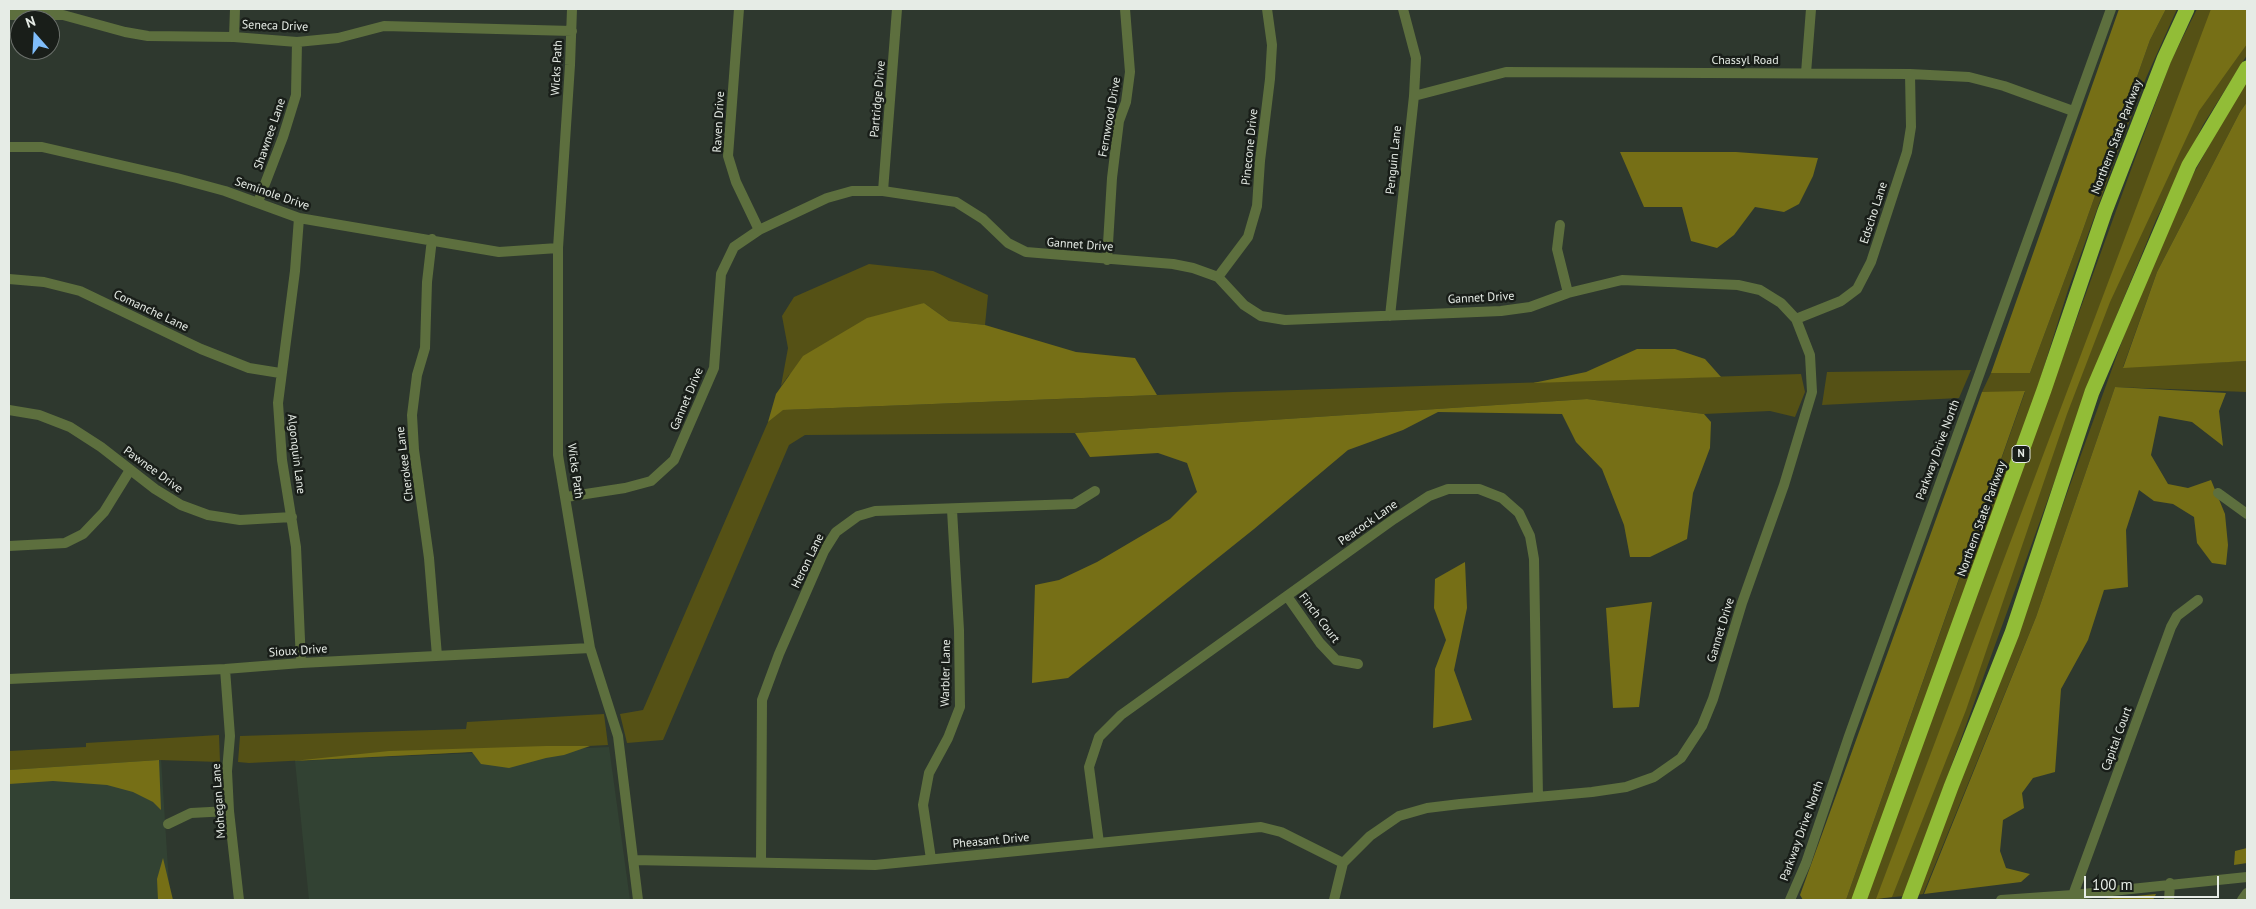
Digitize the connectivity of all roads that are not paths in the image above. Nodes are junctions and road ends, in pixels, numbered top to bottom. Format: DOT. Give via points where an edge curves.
graph roads {
  1 [pos="235,9"];
  2 [pos="572,9"];
  3 [pos="739,9"];
  4 [pos="897,9"];
  5 [pos="1125,9"];
  6 [pos="1267,9"];
  7 [pos="1403,9"];
  8 [pos="1810,9"];
  9 [pos="2111,9"];
  10 [pos="2187,9"];
  11 [pos="9,15"];
  12 [pos="572,31"];
  13 [pos="234,37"];
  14 [pos="297,42"];
  15 [pos="2247,68"];
  16 [pos="1806,73"];
  17 [pos="1910,74"];
  18 [pos="1414,96"];
  19 [pos="2073,111"];
  20 [pos="9,147"];
  21 [pos="883,191"];
  22 [pos="258,202"];
  23 [pos="299,218"];
  24 [pos="1560,225"];
  25 [pos="758,230"];
  26 [pos="432,240"];
  27 [pos="558,248"];
  28 [pos="1107,260"];
  29 [pos="1218,278"];
  30 [pos="9,280"];
  31 [pos="1568,293"];
  32 [pos="1390,316"];
  33 [pos="1796,318"];
  34 [pos="280,373"];
  35 [pos="9,410"];
  36 [pos="130,470"];
  37 [pos="1095,490"];
  38 [pos="2218,493"];
  39 [pos="566,497"];
  40 [pos="952,510"];
  41 [pos="2247,514"];
  42 [pos="292,517"];
  43 [pos="9,546"];
  44 [pos="1287,596"];
  45 [pos="2198,600"];
  46 [pos="590,648"];
  47 [pos="437,656"];
  48 [pos="301,663"];
  49 [pos="1358,664"];
  50 [pos="225,669"];
  51 [pos="9,679"];
  52 [pos="1538,797"];
  53 [pos="229,811"];
  54 [pos="168,824"];
  55 [pos="1099,843"];
  56 [pos="931,859"];
  57 [pos="632,860"];
  58 [pos="761,862"];
  59 [pos="1343,863"];
  60 [pos="2245,877"];
  61 [pos="2170,883"];
  62 [pos="2247,887"];
  63 [pos="2247,893"];
  64 [pos="2073,895"];
  65 [pos="239,900"];
  66 [pos="638,900"];
  67 [pos="1334,900"];
  68 [pos="1790,900"];
  69 [pos="1859,900"];
  70 [pos="1909,900"];
  71 [pos="2001,900"];
  72 [pos="2168,900"];
  73 [pos="2245,900"];
  1 -- 13 [label="street"];
  2 -- 12 [label="street, Wicks Path"];
  3 -- 25 [label="street, Raven Drive" via="728,156"];
  4 -- 21 [label="street, Partridge Drive"];
  5 -- 28 [label="street, Fernwood Drive" via="1130,72 1126,102 1119,121"];
  6 -- 29 [label="street, Pinecone Drive" via="1272,45 1258,206 1248,237"];
  7 -- 18 [label="street, Penguin Lane" via="1416,58"];
  8 -- 16 [label="street"];
  9 -- 19 [label="street, Parkway Drive North"];
  10 -- 69 [label="highway, Northern State Parkway / N" via="2164,59 2105,211 2044,390"];
  11 -- 13 [label="street, Seneca Drive" via="63,15 148,36"];
  12 -- 14 [label="street, Seneca Drive" via="384,26 338,38"];
  12 -- 27 [label="street, Wicks Path"];
  13 -- 14 [label="street, Seneca Drive"];
  14 -- 22 [label="street, Shawnee Lane" via="296,95"];
  15 -- 70 [label="highway" via="2189,165 2092,392 2012,633"];
  16 -- 17 [label="street, Chassyl Road"];
  16 -- 18 [label="street, Chassyl Road" via="1506,72"];
  17 -- 19 [label="street, Chassyl Road" via="1969,77"];
  17 -- 33 [label="street, Edscho Lane" via="1911,127 1906,152 1871,262 1852,293 1841,301"];
  18 -- 32 [label="street, Penguin Lane"];
  19 -- 68 [label="street, Parkway Drive North" via="1848,736 1806,863"];
  20 -- 22 [label="street, Seminole Drive" via="42,147 177,178"];
  21 -- 25 [label="street, Gannet Drive" via="852,191 827,198"];
  21 -- 28 [label="street, Gannet Drive" via="956,202 983,219 1008,243 1026,252"];
  22 -- 23 [label="street, Seminole Drive"];
  23 -- 26 [label="street, Seminole Drive"];
  23 -- 34 [label="street, Algonquin Lane"];
  24 -- 31 [label="street" via="1557,249"];
  25 -- 39 [label="street, Gannet Drive" via="734,247 721,274 714,368 674,460 651,481"];
  26 -- 27 [label="street, Seminole Drive" via="499,252"];
  26 -- 47 [label="street, Cherokee Lane" via="425,348 412,415"];
  27 -- 39 [label="street, Wicks Path" via="558,454"];
  28 -- 29 [label="street, Gannet Drive" via="1173,264"];
  29 -- 32 [label="street, Gannet Drive" via="1244,305 1261,316 1285,320"];
  30 -- 34 [label="street, Comanche Lane" via="44,282 80,291 201,349 249,368"];
  31 -- 32 [label="street, Gannet Drive" via="1530,307 1501,311"];
  31 -- 33 [label="street, Gannet Drive" via="1622,280 1738,285 1760,290"];
  33 -- 52 [label="street, Gannet Drive" via="1810,355 1812,392 1702,726 1680,758 1654,777 1626,787"];
  34 -- 42 [label="street, Algonquin Lane" via="278,432"];
  35 -- 36 [label="street, Pawnee Drive" via="39,415 70,427"];
  36 -- 42 [label="street, Pawnee Drive" via="181,505 208,515 240,520"];
  36 -- 43 [label="street" via="104,512 83,534 65,543"];
  37 -- 40 [label="street, Heron Lane" via="1074,504"];
  38 -- 41 [label="street"];
  39 -- 46 [label="street, Wicks Path"];
  40 -- 56 [label="street, Warbler Lane" via="960,706 948,738 929,773 923,805"];
  40 -- 58 [label="street, Heron Lane" via="875,511 858,516 836,532 824,551 762,700"];
  42 -- 48 [label="street, Algonquin Lane"];
  44 -- 49 [label="street, Finch Court" via="1336,660"];
  44 -- 52 [label="street, Peacock Lane" via="1429,496 1448,490 1479,489 1502,498 1519,514 1530,536 1534,559"];
  44 -- 55 [label="street, Peacock Lane" via="1121,715 1099,737 1089,767"];
  45 -- 64 [label="street, Capital Court" via="2181,612 2171,627"];
  46 -- 47 [label="street, Sioux Drive"];
  46 -- 57 [label="street, Wicks Path" via="618,736"];
  47 -- 48 [label="street, Sioux Drive"];
  48 -- 50 [label="street, Sioux Drive"];
  50 -- 51 [label="street, Sioux Drive"];
  50 -- 53 [label="street, Mohegan Lane" via="230,736 227,770"];
  52 -- 59 [label="street, Gannet Drive" via="1427,808 1398,816 1370,836"];
  53 -- 54 [label="street" via="190,813"];
  53 -- 65 [label="street, Mohegan Lane"];
  55 -- 56 [label="street, Pheasant Drive"];
  55 -- 59 [label="street, Pheasant Drive" via="1261,827 1281,832"];
  56 -- 58 [label="street, Pheasant Drive" via="875,865"];
  57 -- 58 [label="street, Pheasant Drive"];
  57 -- 66 [label="street, Wicks Path"];
  59 -- 67 [label="street"];
  60 -- 61 [label="street"];
  60 -- 62 [label="street"];
  61 -- 64 [label="street"];
  61 -- 72 [label="street"];
  63 -- 73 [label="street"];
  64 -- 71 [label="street"];
}
